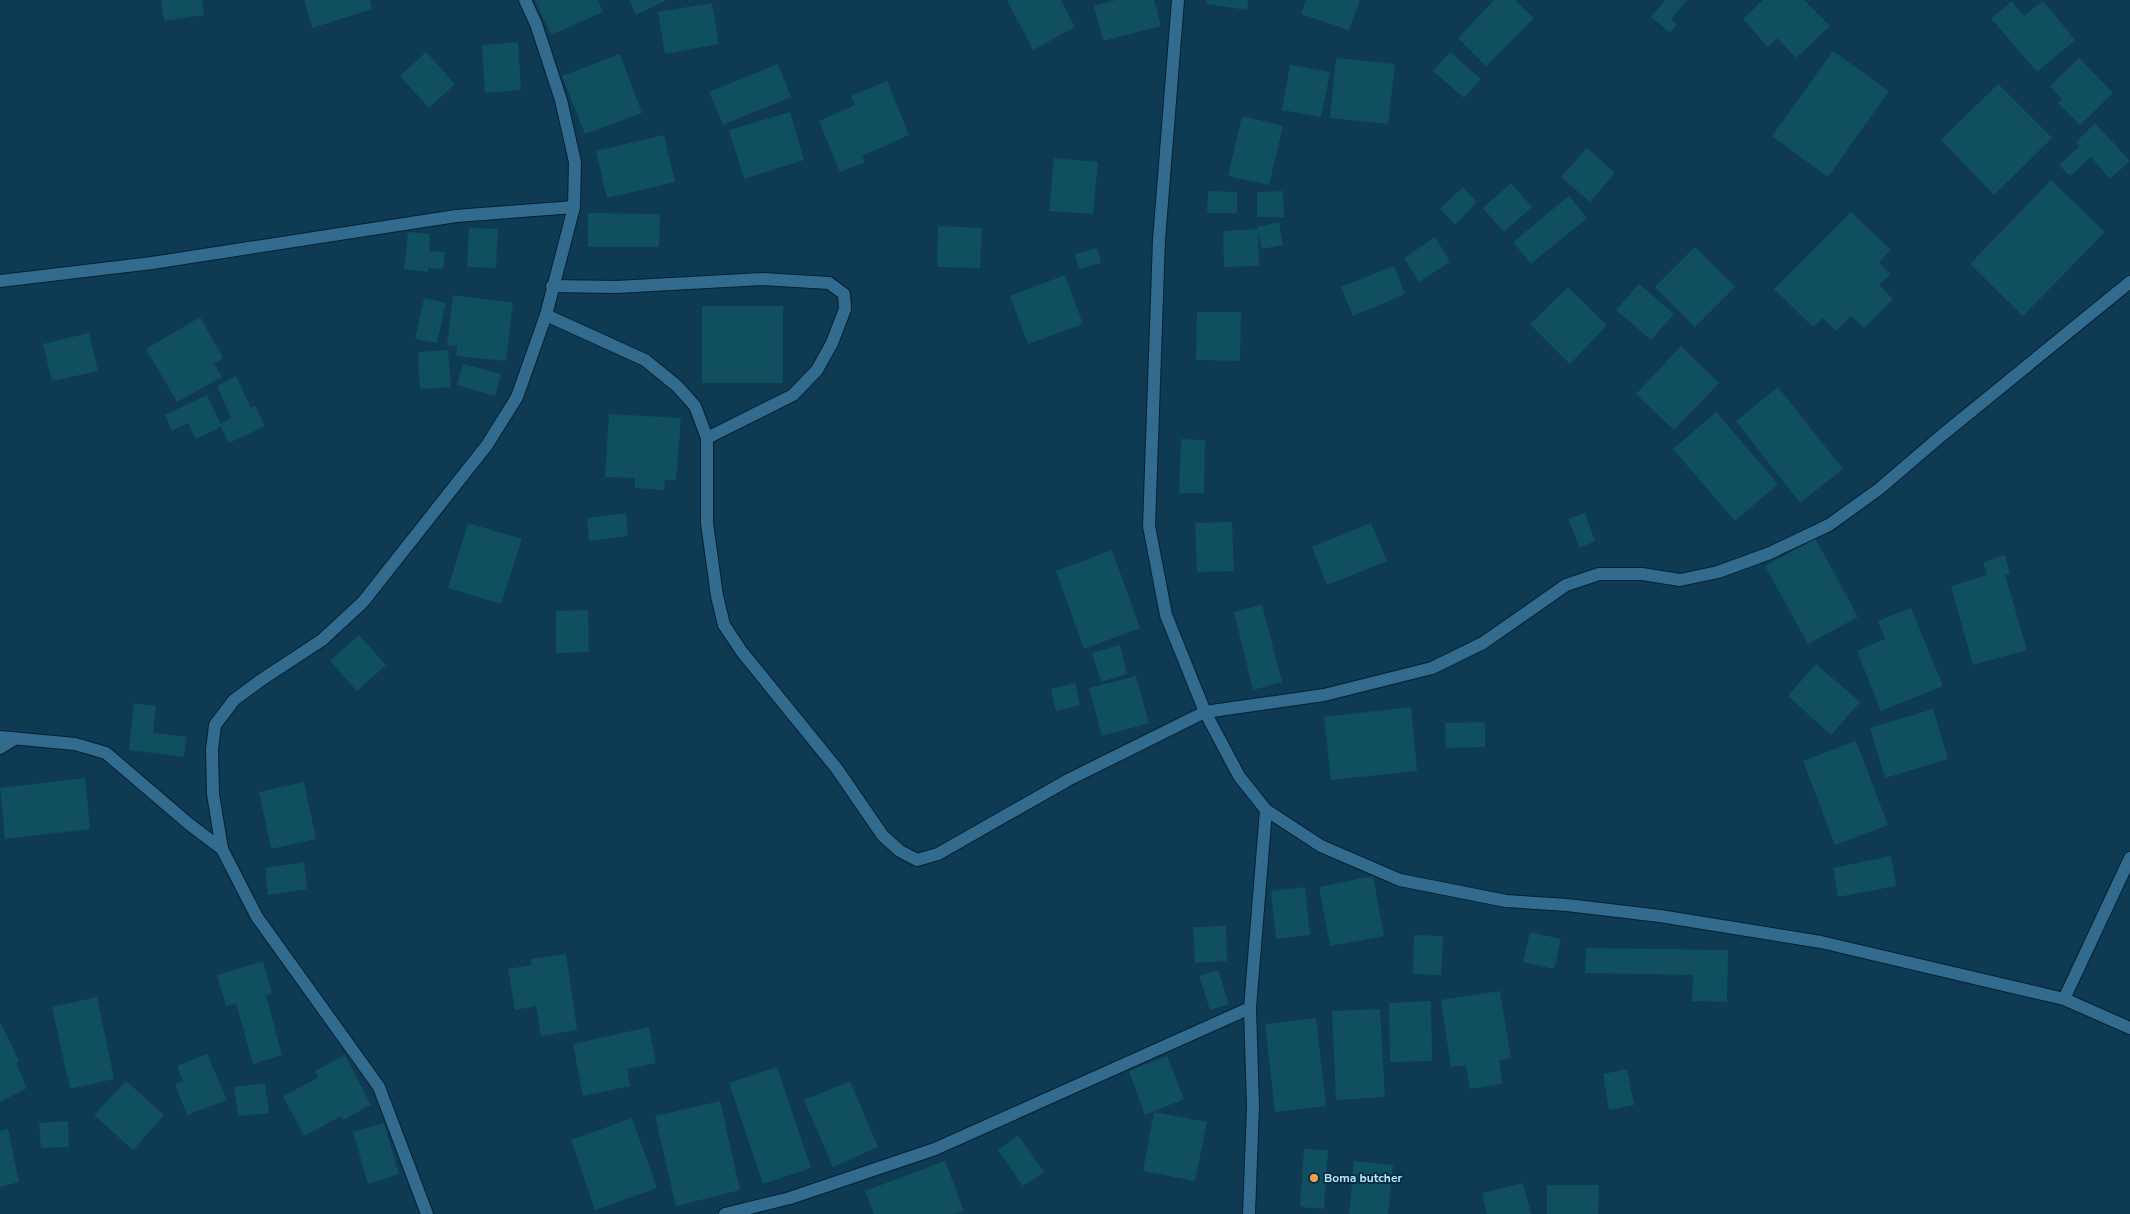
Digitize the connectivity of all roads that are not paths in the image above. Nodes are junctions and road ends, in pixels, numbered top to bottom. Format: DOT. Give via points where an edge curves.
graph roads {
  1 [pos="526,0"];
  2 [pos="1178,0"];
  3 [pos="574,207"];
  4 [pos="0,281"];
  5 [pos="2130,282"];
  6 [pos="552,286"];
  7 [pos="546,315"];
  8 [pos="707,438"];
  9 [pos="1205,712"];
  10 [pos="0,737"];
  11 [pos="13,740"];
  12 [pos="0,748"];
  13 [pos="1266,810"];
  14 [pos="222,848"];
  15 [pos="2130,858"];
  16 [pos="2064,999"];
  17 [pos="1250,1008"];
  18 [pos="2130,1028"];
  19 [pos="427,1214"];
  20 [pos="725,1214"];
  21 [pos="1249,1214"];
  1 -- 3 [label="street" via="561,100 575,162"];
  2 -- 9 [label="street" via="1159,240 1149,526 1166,615"];
  3 -- 4 [label="street" via="456,216 152,263"];
  3 -- 6 [label="street"];
  5 -- 9 [label="street" via="1879,489 1829,526 1718,572 1680,580 1642,574 1599,574 1566,585 1483,643 1432,668 1324,695"];
  6 -- 7 [label="street"];
  6 -- 8 [label="street" via="616,287 762,279 829,283 844,294 845,309 832,343 817,370 804,384 793,395"];
  7 -- 8 [label="street" via="645,360 677,386 695,406"];
  7 -- 14 [label="street" via="517,397 487,445 408,546 362,602 322,640 234,700 215,726 213,794"];
  8 -- 9 [label="street" via="707,523 724,625 742,652 837,769 883,836 900,851 917,860 938,854 1068,780"];
  9 -- 13 [label="street" via="1240,776"];
  10 -- 11 [label="street"];
  11 -- 12 [label="street"];
  11 -- 14 [label="street" via="74,744 106,753"];
  13 -- 16 [label="street" via="1321,846 1400,880 1506,901 1660,916 1821,942"];
  13 -- 17 [label="street"];
  14 -- 19 [label="street" via="257,916 379,1087"];
  15 -- 16 [label="street"];
  16 -- 18 [label="street"];
  17 -- 20 [label="street" via="934,1150 790,1198"];
  17 -- 21 [label="street" via="1253,1106"];
}
